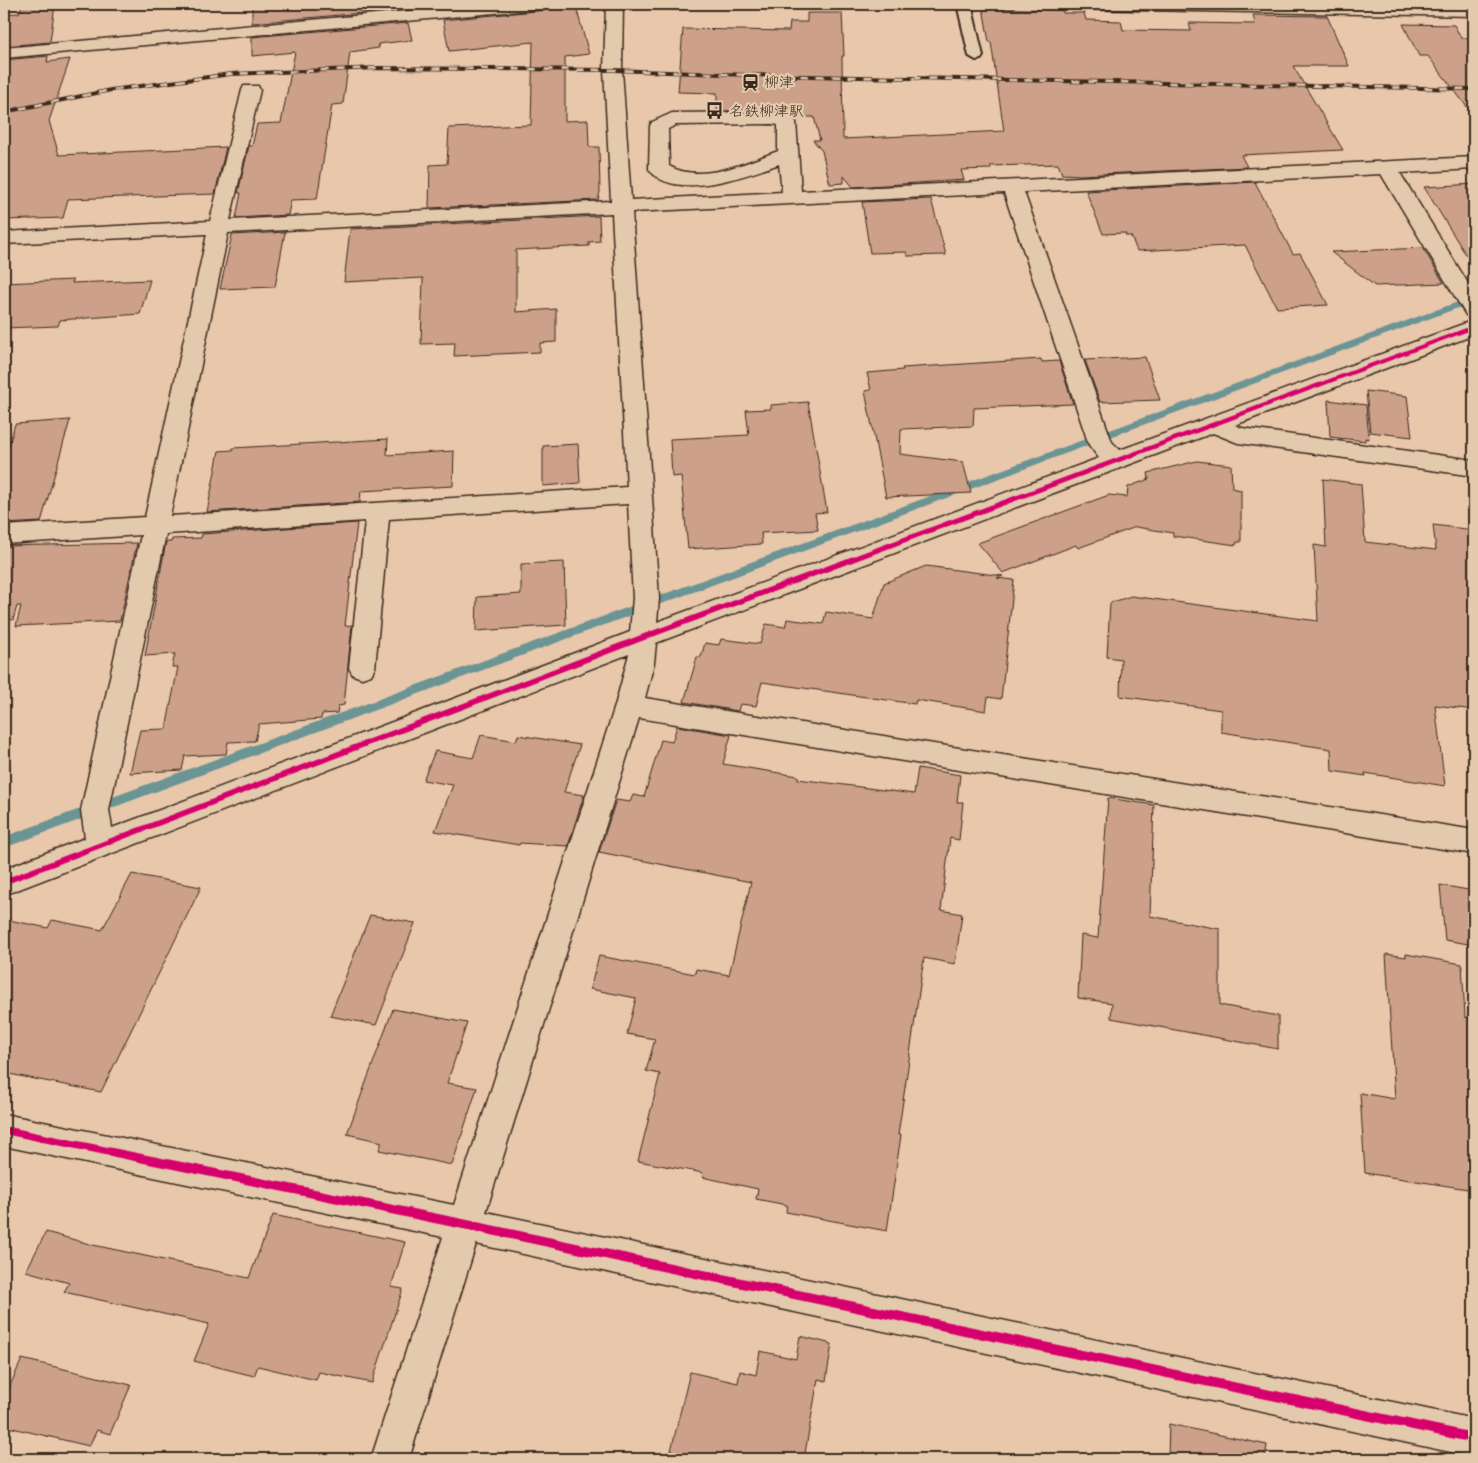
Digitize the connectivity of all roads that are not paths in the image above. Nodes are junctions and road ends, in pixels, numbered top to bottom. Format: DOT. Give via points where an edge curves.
graph roads {
  1 [pos="538,4"];
  2 [pos="614,4"];
  3 [pos="964,4"];
  4 [pos="1080,4"];
  5 [pos="1230,5"];
  6 [pos="1474,11"];
  7 [pos="4,53"];
  8 [pos="976,56"];
  9 [pos="251,90"];
  10 [pos="788,154"];
  11 [pos="1474,163"];
  12 [pos="1388,167"];
  13 [pos="1012,187"];
  14 [pos="792,198"];
  15 [pos="620,206"];
  16 [pos="219,226"];
  17 [pos="4,238"];
  18 [pos="1474,310"];
  19 [pos="1474,327"];
  20 [pos="1213,424"];
  21 [pos="1116,461"];
  22 [pos="1474,468"];
  23 [pos="639,495"];
  24 [pos="378,511"];
  25 [pos="156,525"];
  26 [pos="4,534"];
  27 [pos="644,637"];
  28 [pos="362,668"];
  29 [pos="629,706"];
  30 [pos="1474,842"];
  31 [pos="101,844"];
  32 [pos="4,882"];
  33 [pos="4,1130"];
  34 [pos="463,1224"];
  35 [pos="1474,1438"];
  36 [pos="390,1459"];
  1 -- 7 [label="street" via="302,18"];
  2 -- 15 [label="street" via="613,70"];
  3 -- 8 [label="lane"];
  4 -- 5 [label="street"];
  5 -- 6 [label="street"];
  9 -- 16 [label="street"];
  10 -- 10 [label="street" via="723,177 670,177 659,169 659,126 672,119 773,118 787,122"];
  10 -- 14 [label="street"];
  11 -- 12 [label="street"];
  12 -- 13 [label="street"];
  12 -- 18 [label="street"];
  13 -- 14 [label="street"];
  13 -- 21 [label="street" via="1100,445"];
  14 -- 15 [label="street"];
  15 -- 16 [label="street"];
  15 -- 23 [label="street"];
  16 -- 17 [label="street"];
  16 -- 25 [label="street"];
  19 -- 20 [label="street"];
  20 -- 21 [label="street"];
  20 -- 22 [label="street" via="1238,435"];
  21 -- 27 [label="street"];
  23 -- 24 [label="street"];
  23 -- 27 [label="street" via="646,598"];
  24 -- 25 [label="street"];
  24 -- 28 [label="street"];
  25 -- 26 [label="street"];
  25 -- 31 [label="street" via="95,810"];
  27 -- 29 [label="street" via="641,663"];
  27 -- 31 [label="street"];
  29 -- 30 [label="street"];
  29 -- 34 [label="street"];
  31 -- 32 [label="street"];
  33 -- 34 [label="street"];
  34 -- 35 [label="street"];
  34 -- 36 [label="street"];
}
